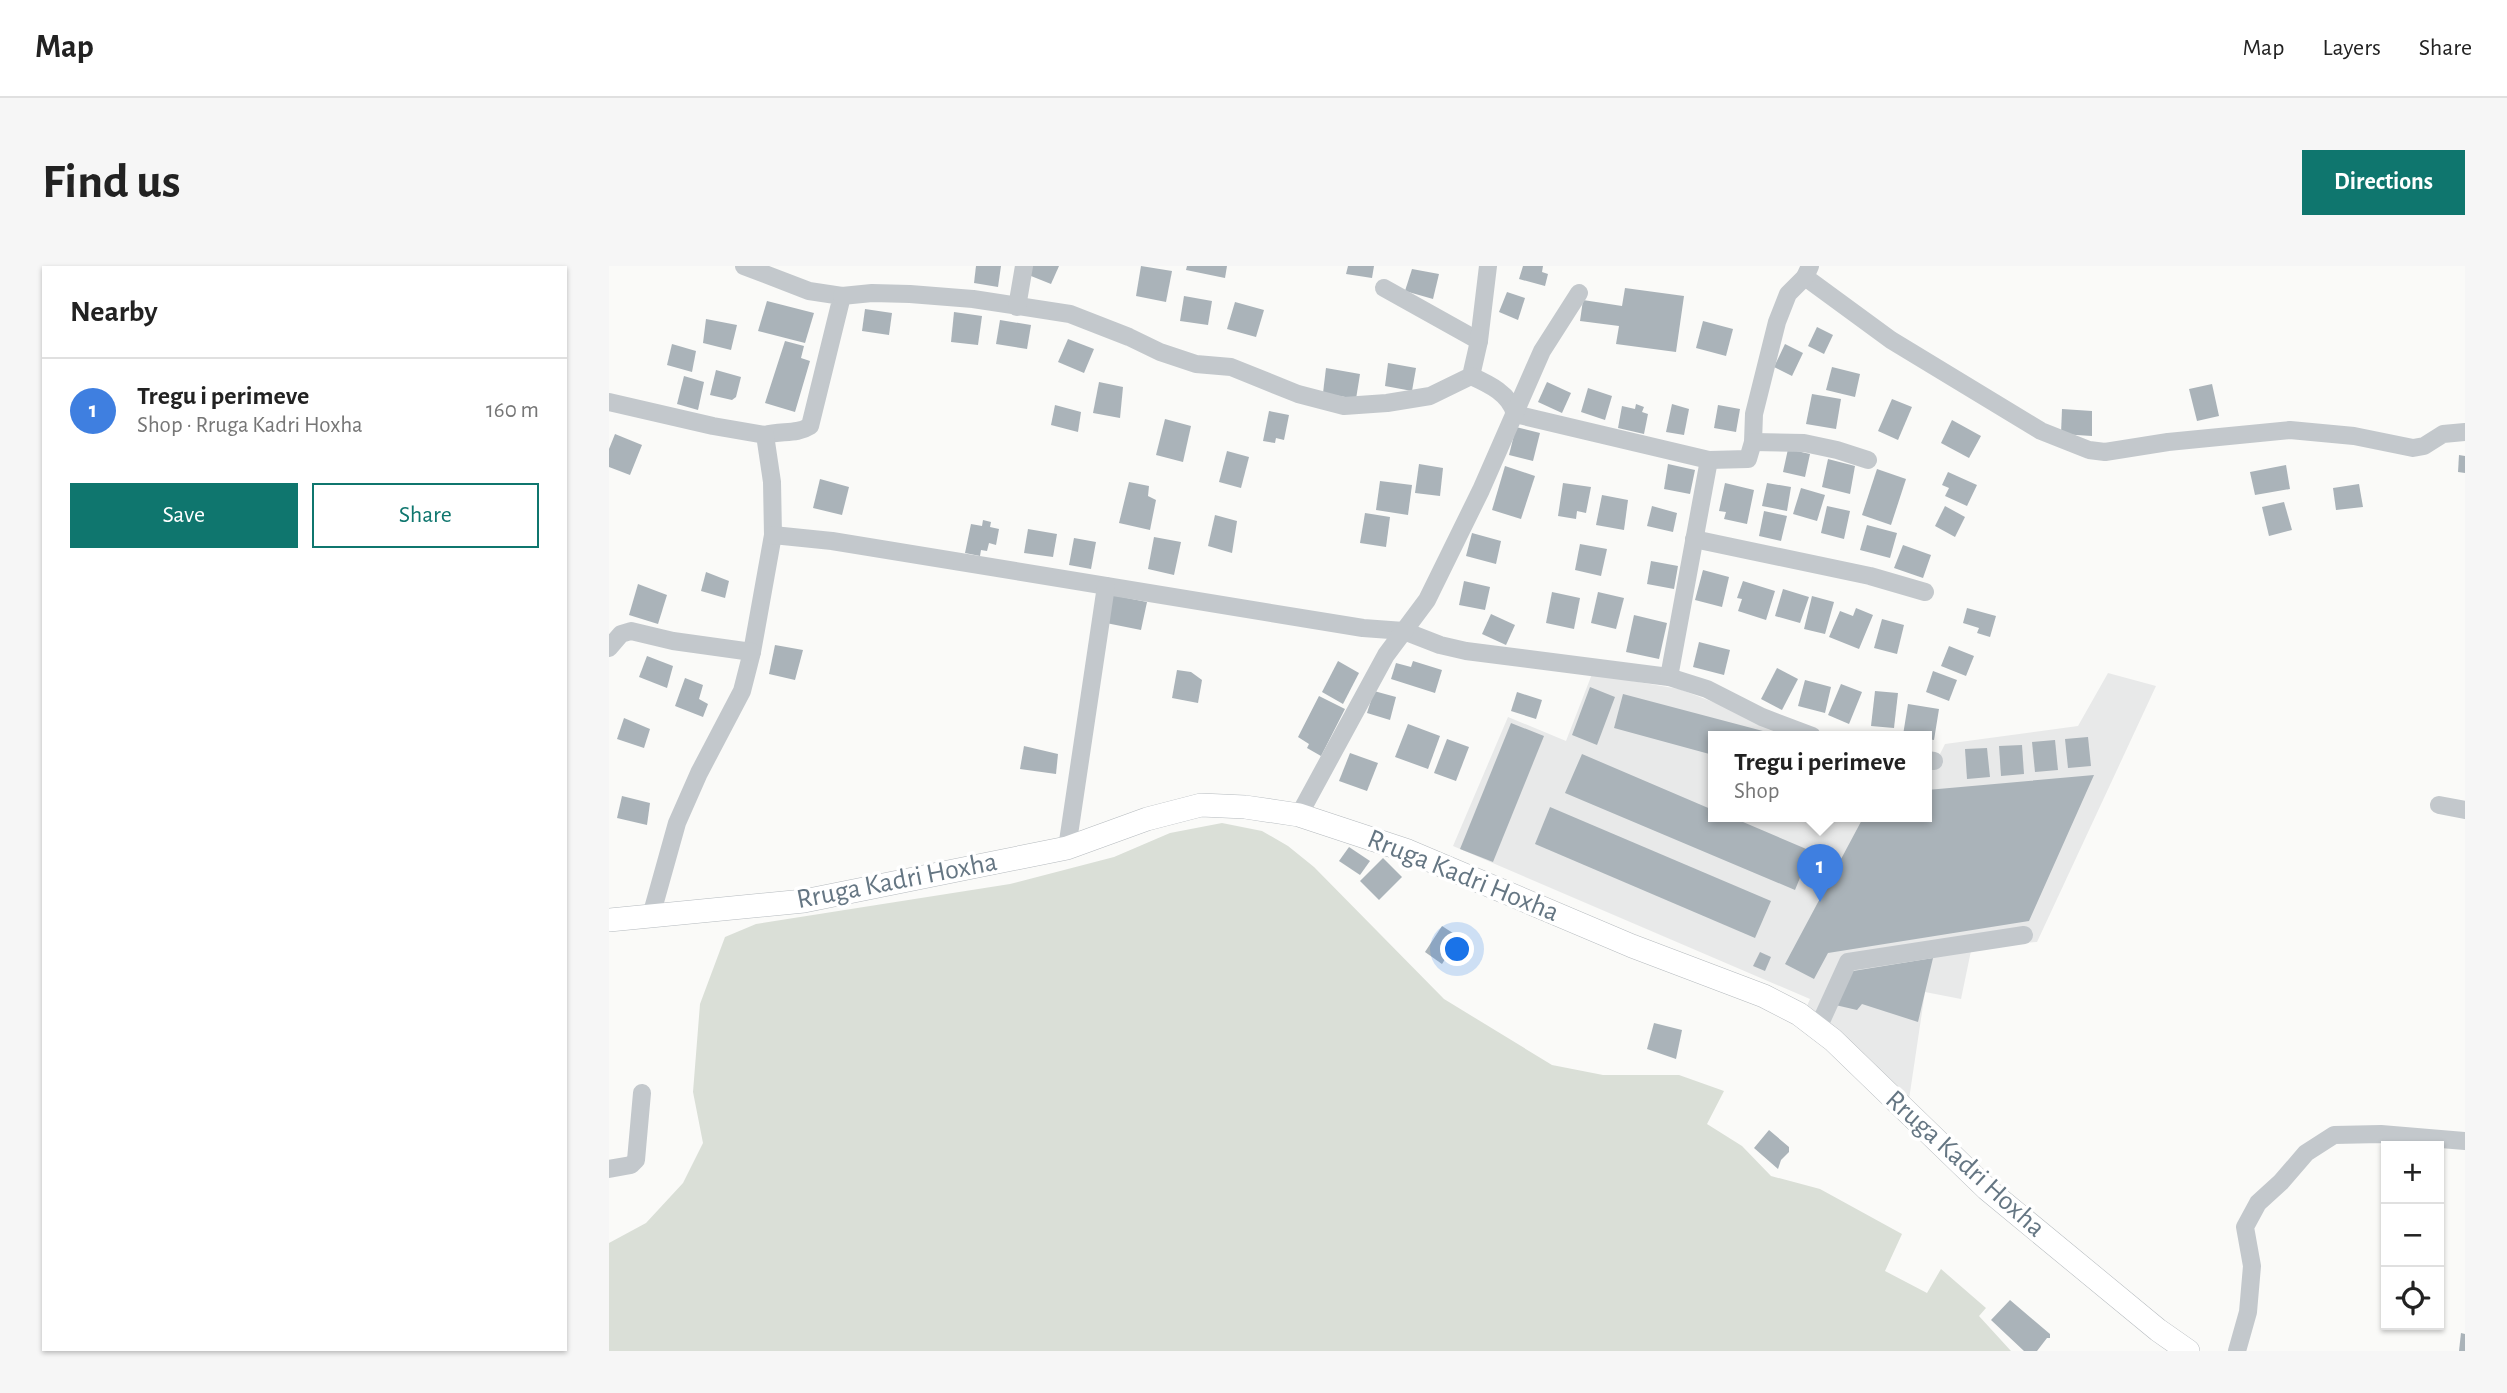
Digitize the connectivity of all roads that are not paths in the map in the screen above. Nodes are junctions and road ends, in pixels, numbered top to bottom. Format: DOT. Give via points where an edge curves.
graph roads {
  1 [pos="744,266"];
  2 [pos="1024,266"];
  3 [pos="1488,266"];
  4 [pos="1807,272"];
  5 [pos="1384,288"];
  6 [pos="1579,293"];
  7 [pos="842,296"];
  8 [pos="1017,307"];
  9 [pos="1479,341"];
  10 [pos="1471,376"];
  11 [pos="609,402"];
  12 [pos="1515,414"];
  13 [pos="2465,432"];
  14 [pos="765,435"];
  15 [pos="1753,442"];
  16 [pos="1709,460"];
  17 [pos="1868,460"];
  18 [pos="772,535"];
  19 [pos="1694,539"];
  20 [pos="1106,586"];
  21 [pos="1924,592"];
  22 [pos="1404,631"];
  23 [pos="609,648"];
  24 [pos="751,652"];
  25 [pos="1669,677"];
  26 [pos="1798,731"];
  27 [pos="2439,805"];
  28 [pos="2465,810"];
  29 [pos="1299,815"];
  30 [pos="1067,848"];
  31 [pos="651,916"];
  32 [pos="609,920"];
  33 [pos="2024,934"];
  34 [pos="1818,1028"];
  35 [pos="642,1093"];
  36 [pos="2465,1141"];
  37 [pos="609,1169"];
  38 [pos="2188,1351"];
  39 [pos="2237,1351"];
  1 -- 7 [label="street" via="809,291"];
  2 -- 8 [label="street"];
  3 -- 9 [label="street"];
  4 -- 13 [label="street" via="1839,304 1903,347 2041,431 2089,450 2105,452 2290,430 2413,448 2442,435"];
  4 -- 15 [label="street" via="1789,294 1777,322 1754,414"];
  5 -- 9 [label="street"];
  6 -- 12 [label="street" via="1542,351"];
  7 -- 8 [label="street" via="910,294"];
  7 -- 14 [label="street" via="810,426 801,432"];
  8 -- 10 [label="street" via="1070,314 1160,352 1196,364 1230,367 1298,394 1344,406 1430,396"];
  9 -- 10 [label="street"];
  10 -- 12 [label="street" via="1503,394"];
  11 -- 14 [label="street"];
  12 -- 16 [label="street"];
  12 -- 22 [label="street" via="1427,600"];
  14 -- 18 [label="street" via="772,482"];
  15 -- 16 [label="street" via="1748,459"];
  15 -- 17 [label="street" via="1804,443"];
  16 -- 19 [label="street"];
  18 -- 20 [label="street"];
  18 -- 24 [label="street"];
  19 -- 21 [label="street"];
  19 -- 25 [label="street"];
  20 -- 22 [label="street"];
  20 -- 30 [label="street"];
  22 -- 25 [label="street" via="1465,651"];
  22 -- 29 [label="street" via="1386,655"];
  23 -- 24 [label="street" via="621,634 631,631"];
  24 -- 31 [label="street" via="742,691 677,823"];
  25 -- 26 [label="street" via="1707,689"];
  27 -- 28 [label="street"];
  29 -- 30 [label="main road, Rruga Kadri Hoxha" via="1201,805"];
  29 -- 34 [label="main road, Rruga Kadri Hoxha" via="1408,852 1643,951 1764,996"];
  30 -- 31 [label="main road, Rruga Kadri Hoxha" via="804,901"];
  31 -- 32 [label="main road, Rruga Kadri Hoxha"];
  33 -- 34 [label="street" via="1848,962"];
  34 -- 38 [label="main road, Rruga Kadri Hoxha" via="1986,1189"];
  35 -- 37 [label="street" via="636,1160"];
  36 -- 39 [label="street" via="2334,1135 2306,1153 2258,1203 2245,1227 2252,1266 2248,1312"];
}
